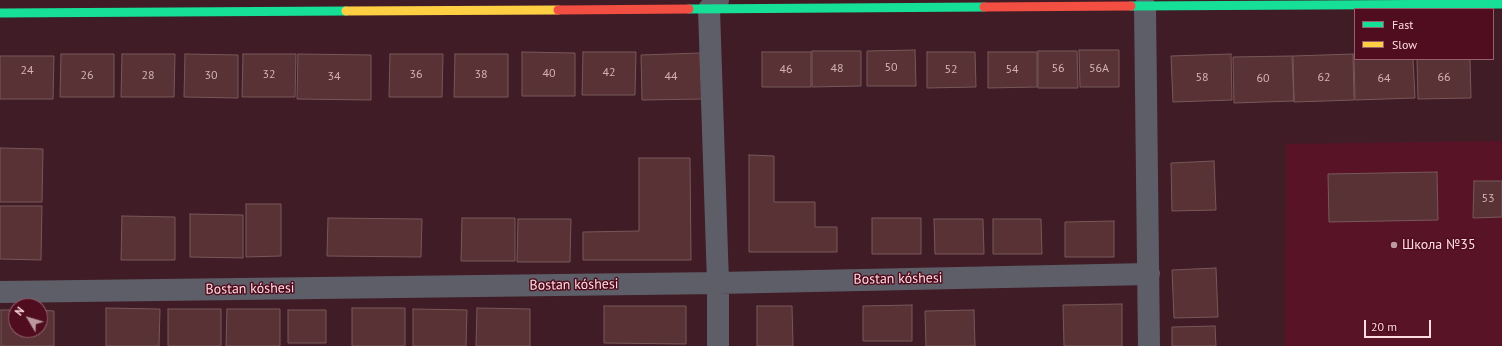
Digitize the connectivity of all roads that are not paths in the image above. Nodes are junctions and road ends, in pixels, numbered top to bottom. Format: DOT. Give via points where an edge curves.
graph roads {
  1 [pos="1391,3"];
  2 [pos="1502,4"];
  3 [pos="713,5"];
  4 [pos="1145,6"];
  5 [pos="0,13"];
  6 [pos="1149,274"];
  7 [pos="718,283"];
  8 [pos="0,292"];
  9 [pos="718,346"];
  10 [pos="1150,346"];
  1 -- 2 [label="street"];
  1 -- 4 [label="street"];
  3 -- 4 [label="street"];
  3 -- 5 [label="street"];
  3 -- 7 [label="street"];
  4 -- 6 [label="street"];
  6 -- 7 [label="street, Bostan kóshesi"];
  6 -- 10 [label="street"];
  7 -- 8 [label="street, Bostan kóshesi"];
  7 -- 9 [label="street"];
}
